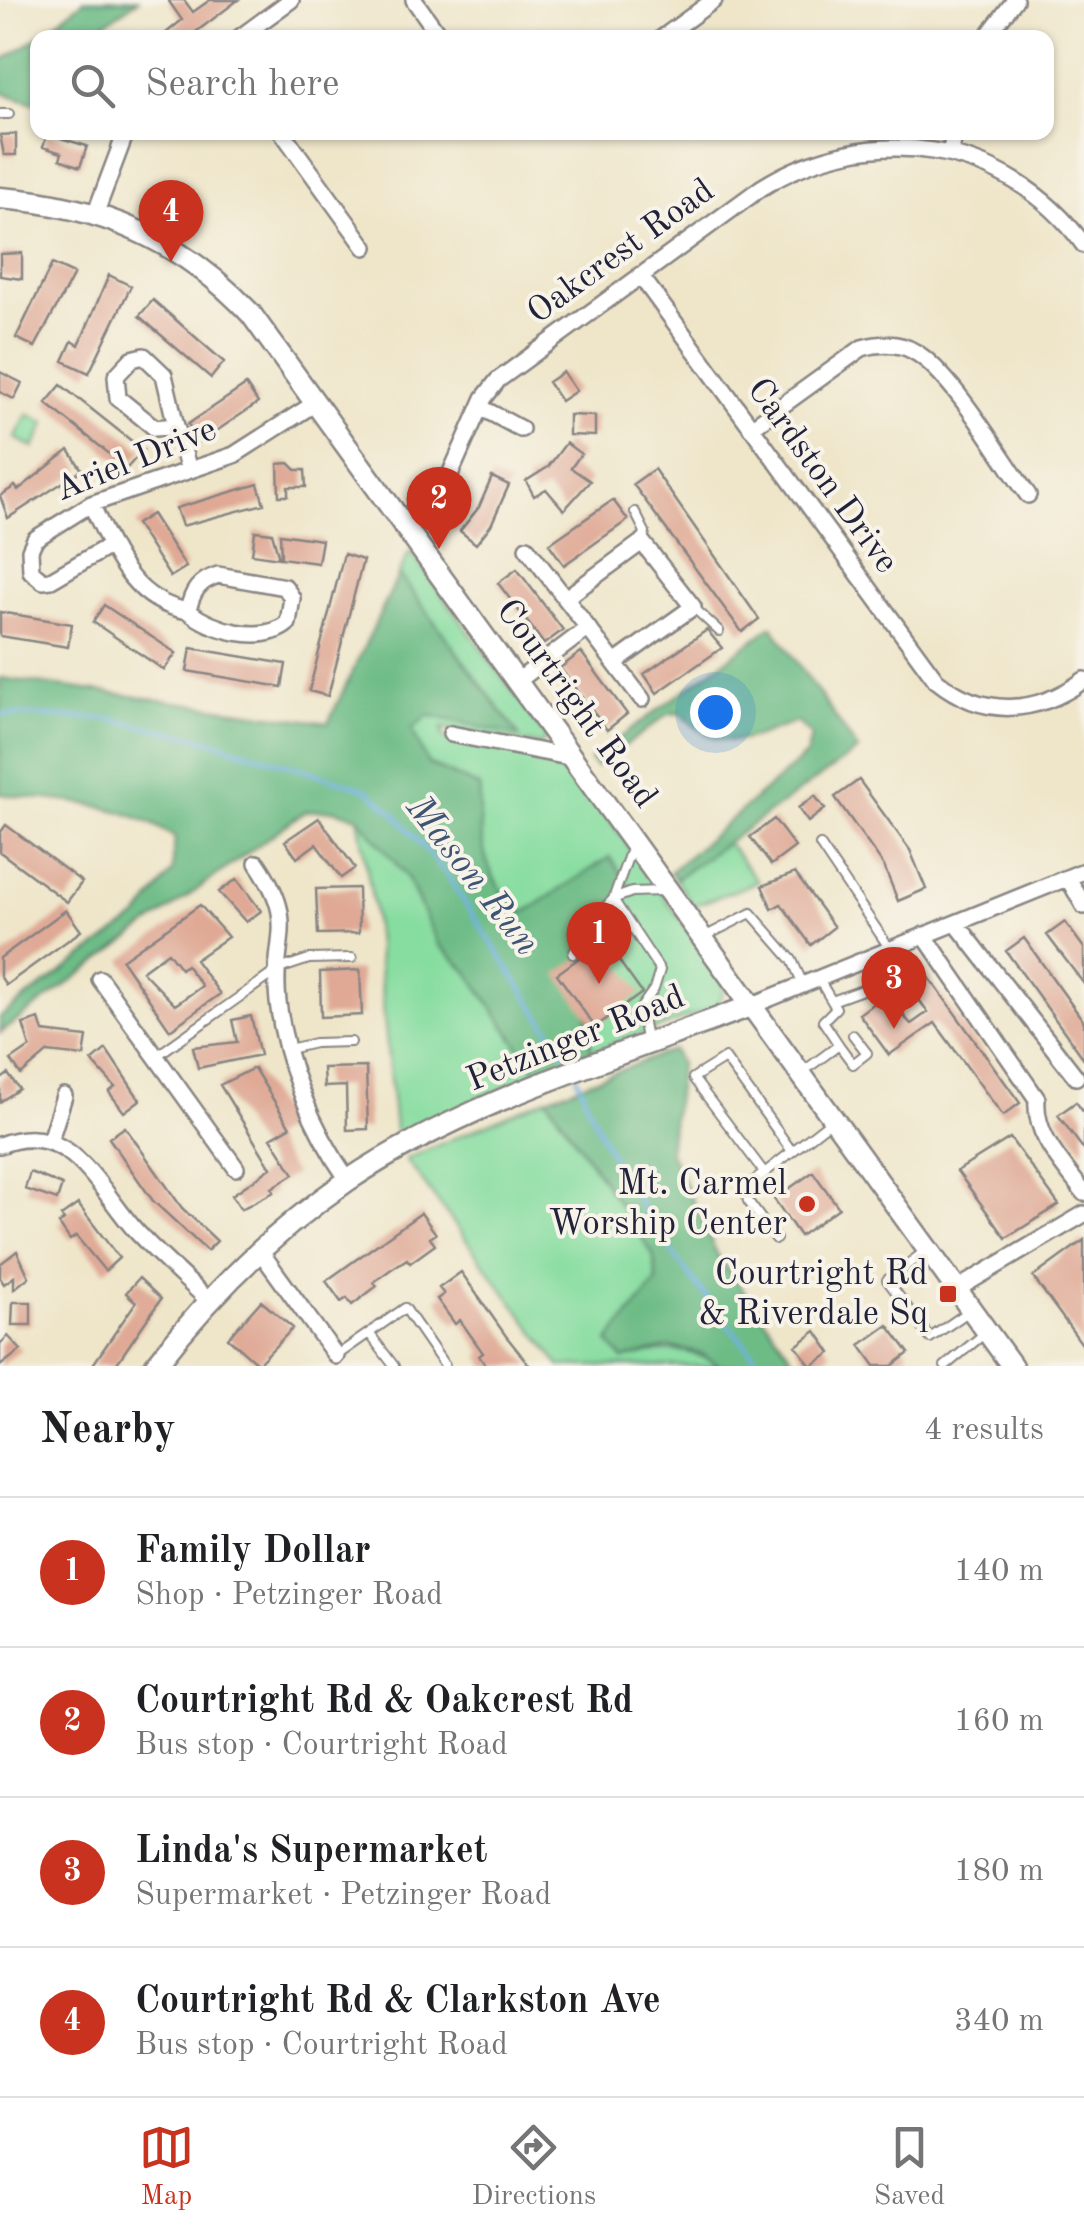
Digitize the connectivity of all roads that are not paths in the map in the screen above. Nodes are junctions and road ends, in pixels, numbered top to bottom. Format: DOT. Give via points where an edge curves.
graph roads {
  1 [pos="290,0"];
  2 [pos="414,0"];
  3 [pos="714,0"];
  4 [pos="1015,0"];
  5 [pos="250,30"];
  6 [pos="435,30"];
  7 [pos="673,30"];
  8 [pos="992,30"];
  9 [pos="123,140"];
  10 [pos="288,140"];
  11 [pos="953,140"];
  12 [pos="950,153"];
  13 [pos="0,198"];
  14 [pos="96,212"];
  15 [pos="1084,244"];
  16 [pos="365,246"];
  17 [pos="640,275"];
  18 [pos="317,402"];
  19 [pos="480,407"];
  20 [pos="176,426"];
  21 [pos="751,428"];
  22 [pos="521,429"];
  23 [pos="188,470"];
  24 [pos="1028,495"];
  25 [pos="91,504"];
  26 [pos="635,512"];
  27 [pos="410,529"];
  28 [pos="642,542"];
  29 [pos="111,545"];
  30 [pos="528,548"];
  31 [pos="568,597"];
  32 [pos="693,607"];
  33 [pos="188,611"];
  34 [pos="588,628"];
  35 [pos="719,631"];
  36 [pos="616,662"];
  37 [pos="519,680"];
  38 [pos="1084,680"];
  39 [pos="642,699"];
  40 [pos="452,734"];
  41 [pos="574,758"];
  42 [pos="634,839"];
  43 [pos="820,844"];
  44 [pos="257,863"];
  45 [pos="1084,872"];
  46 [pos="1068,878"];
  47 [pos="670,891"];
  48 [pos="612,899"];
  49 [pos="1084,906"];
  50 [pos="956,922"];
  51 [pos="924,935"];
  52 [pos="704,937"];
  53 [pos="890,949"];
  54 [pos="573,954"];
  55 [pos="352,958"];
  56 [pos="863,960"];
  57 [pos="279,970"];
  58 [pos="100,979"];
  59 [pos="810,981"];
  60 [pos="832,1002"];
  61 [pos="753,1005"];
  62 [pos="853,1035"];
  63 [pos="351,1042"];
  64 [pos="839,1045"];
  65 [pos="648,1046"];
  66 [pos="289,1050"];
  67 [pos="155,1057"];
  68 [pos="801,1073"];
  69 [pos="1076,1077"];
  70 [pos="64,1096"];
  71 [pos="834,1119"];
  72 [pos="50,1140"];
  73 [pos="0,1145"];
  74 [pos="791,1150"];
  75 [pos="236,1168"];
  76 [pos="763,1171"];
  77 [pos="348,1180"];
  78 [pos="1084,1193"];
  79 [pos="1084,1214"];
  80 [pos="776,1240"];
  81 [pos="928,1249"];
  82 [pos="260,1251"];
  83 [pos="956,1289"];
  84 [pos="209,1300"];
  85 [pos="971,1310"];
  86 [pos="987,1331"];
  87 [pos="369,1333"];
  88 [pos="336,1356"];
  89 [pos="948,1365"];
  90 [pos="155,1366"];
  91 [pos="394,1366"];
  92 [pos="445,1366"];
  93 [pos="1012,1366"];
  1 -- 5 [label="street"];
  2 -- 6 [label="street"];
  3 -- 7 [label="street"];
  4 -- 8 [label="street"];
  9 -- 14 [label="street"];
  10 -- 16 [label="street"];
  11 -- 12 [label="street"];
  12 -- 15 [label="street, Oakcrest Road" via="1020,183"];
  12 -- 17 [label="street, Oakcrest Road" via="878,146 805,164"];
  13 -- 14 [label="street, Courtright Road"];
  14 -- 18 [label="street, Courtright Road" via="156,238 216,279 259,323"];
  17 -- 19 [label="street, Oakcrest Road" via="514,366"];
  17 -- 21 [label="street, Cardston Drive"];
  18 -- 23 [label="street, Ariel Drive" via="270,436"];
  18 -- 27 [label="street, Courtright Road"];
  19 -- 22 [label="street"];
  19 -- 27 [label="street, Oakcrest Road" via="440,496"];
  20 -- 20 [label="street" via="164,376 144,356 132,359 116,376 118,398 156,428"];
  20 -- 23 [label="street"];
  21 -- 24 [label="street" via="853,353 892,344 918,353 938,372"];
  21 -- 38 [label="street, Cardston Drive" via="922,665 950,692 1028,708"];
  23 -- 25 [label="street, Ariel Drive"];
  25 -- 29 [label="street"];
  25 -- 29 [label="street, Ariel Drive" via="35,539 31,570 51,580"];
  26 -- 28 [label="lane" via="645,532"];
  27 -- 37 [label="street, Courtright Road"];
  28 -- 31 [label="street"];
  28 -- 32 [label="street"];
  29 -- 33 [label="street" via="150,598"];
  30 -- 31 [label="street"];
  31 -- 34 [label="street"];
  32 -- 35 [label="lane"];
  32 -- 36 [label="street"];
  33 -- 33 [label="street" via="196,587 218,575 284,588 294,612 266,635 206,625"];
  34 -- 36 [label="street"];
  34 -- 37 [label="street"];
  36 -- 39 [label="street"];
  37 -- 41 [label="street, Courtright Road"];
  40 -- 41 [label="street"];
  41 -- 42 [label="street, Courtright Road"];
  42 -- 47 [label="street, Courtright Road"];
  42 -- 48 [label="lane"];
  43 -- 53 [label="lane"];
  44 -- 57 [label="street" via="283,908"];
  45 -- 46 [label="street, Petzinger Road"];
  46 -- 49 [label="street"];
  46 -- 50 [label="street, Petzinger Road"];
  47 -- 48 [label="lane"];
  47 -- 52 [label="street, Courtright Road"];
  48 -- 54 [label="lane"];
  48 -- 65 [label="lane" via="660,970 640,1009"];
  50 -- 51 [label="street, Petzinger Road"];
  50 -- 69 [label="street"];
  51 -- 53 [label="street, Petzinger Road"];
  51 -- 78 [label="street" via="1037,1099 1044,1137"];
  52 -- 59 [label="lane" via="750,913"];
  52 -- 61 [label="street, Courtright Road"];
  53 -- 56 [label="street, Petzinger Road"];
  55 -- 57 [label="lane" via="309,960"];
  56 -- 59 [label="street, Petzinger Road"];
  56 -- 60 [label="lane" via="876,985"];
  57 -- 66 [label="street"];
  57 -- 67 [label="lane"];
  58 -- 67 [label="street"];
  59 -- 60 [label="lane"];
  59 -- 61 [label="street, Petzinger Road"];
  60 -- 64 [label="lane" via="836,1008 824,1021"];
  61 -- 65 [label="street, Petzinger Road"];
  61 -- 68 [label="street, Courtright Road"];
  62 -- 64 [label="lane" via="867,1053 852,1064"];
  63 -- 66 [label="lane"];
  64 -- 68 [label="lane"];
  65 -- 77 [label="street, Petzinger Road" via="470,1115"];
  66 -- 77 [label="street" via="298,1089"];
  67 -- 75 [label="street"];
  68 -- 71 [label="street, Courtright Road"];
  70 -- 72 [label="street"];
  71 -- 74 [label="lane"];
  71 -- 81 [label="street, Courtright Road"];
  72 -- 73 [label="street"];
  72 -- 84 [label="street" via="85,1164 136,1231"];
  74 -- 76 [label="lane"];
  74 -- 76 [label="lane" via="725,1058 693,1078"];
  76 -- 80 [label="lane" via="745,1195"];
  77 -- 82 [label="street, Petzinger Road"];
  79 -- 83 [label="street"];
  81 -- 83 [label="street, Courtright Road"];
  81 -- 85 [label="lane" via="886,1280 930,1338"];
  82 -- 84 [label="street, Petzinger Road"];
  82 -- 88 [label="street"];
  83 -- 85 [label="street, Courtright Road"];
  84 -- 90 [label="street, Petzinger Road"];
  85 -- 86 [label="street, Courtright Road"];
  86 -- 89 [label="lane"];
  86 -- 93 [label="street, Courtright Road"];
  87 -- 88 [label="lane"];
  87 -- 91 [label="lane"];
  87 -- 92 [label="lane" via="405,1308"];
}
